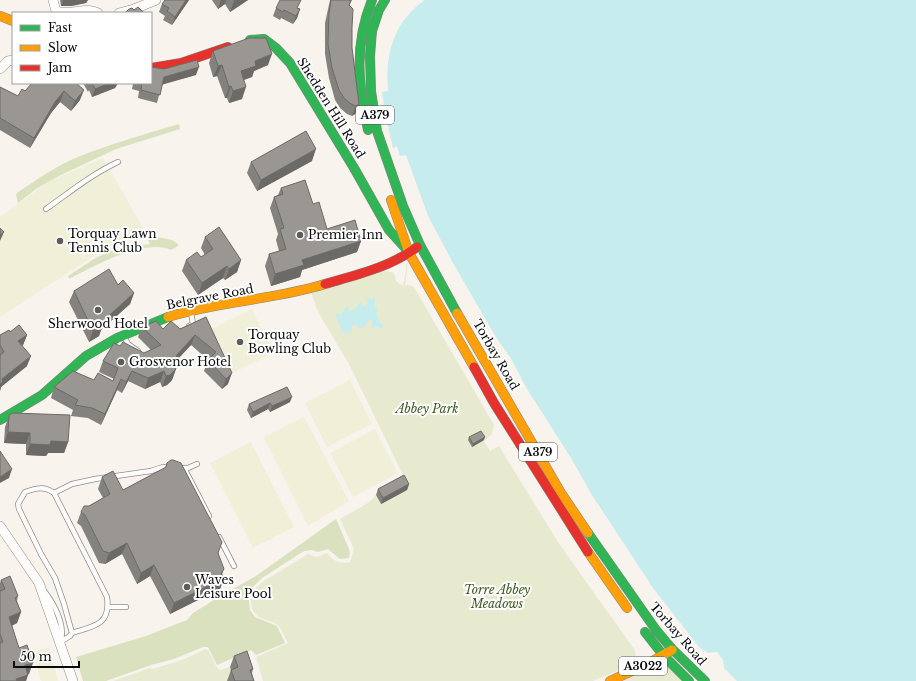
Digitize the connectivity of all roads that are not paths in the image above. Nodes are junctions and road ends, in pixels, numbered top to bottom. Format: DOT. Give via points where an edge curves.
graph roads {
  1 [pos="53,0"];
  2 [pos="156,0"];
  3 [pos="372,0"];
  4 [pos="384,0"];
  5 [pos="58,12"];
  6 [pos="76,12"];
  7 [pos="96,12"];
  8 [pos="123,12"];
  9 [pos="0,16"];
  10 [pos="12,21"];
  11 [pos="12,60"];
  12 [pos="152,68"];
  13 [pos="0,70"];
  14 [pos="118,162"];
  15 [pos="46,209"];
  16 [pos="420,245"];
  17 [pos="409,253"];
  18 [pos="191,310"];
  19 [pos="186,327"];
  20 [pos="124,335"];
  21 [pos="142,354"];
  22 [pos="0,420"];
  23 [pos="197,464"];
  24 [pos="184,468"];
  25 [pos="54,493"];
  26 [pos="213,524"];
  27 [pos="0,526"];
  28 [pos="216,531"];
  29 [pos="234,566"];
  30 [pos="39,583"];
  31 [pos="108,607"];
  32 [pos="126,607"];
  33 [pos="632,614"];
  34 [pos="641,626"];
  35 [pos="72,633"];
  36 [pos="60,642"];
  37 [pos="672,649"];
  38 [pos="663,655"];
  39 [pos="73,681"];
  40 [pos="610,681"];
  41 [pos="689,681"];
  42 [pos="705,681"];
  1 -- 5 [label="street"];
  2 -- 8 [label="street"];
  3 -- 17 [label="main road, Torbay Road / A379" via="360,42 362,103 370,138"];
  4 -- 16 [label="main road, Torbay Road / A379" via="372,30 371,91 377,130 403,206"];
  6 -- 7 [label="street"];
  9 -- 10 [label="main road"];
  11 -- 13 [label="street"];
  12 -- 17 [label="main road, Shedden Hill Road" via="166,68 241,42 264,39 290,63 389,230"];
  14 -- 15 [label="lane"];
  16 -- 17 [label="main road, Belgrave Road"];
  16 -- 37 [label="main road, Torbay Road / A379" via="561,493 631,596"];
  17 -- 18 [label="main road, Belgrave Road" via="370,270 310,289 249,302"];
  17 -- 33 [label="main road, Torbay Road / A379" via="501,415 576,535"];
  18 -- 19 [label="lane" via="193,324"];
  18 -- 20 [label="main road, Belgrave Road" via="163,318"];
  20 -- 21 [label="lane" via="128,344"];
  20 -- 22 [label="main road, Belgrave Road" via="86,356 42,395"];
  23 -- 24 [label="lane"];
  24 -- 25 [label="lane" via="163,467 95,479 72,484"];
  24 -- 26 [label="lane"];
  25 -- 31 [label="lane" via="107,597"];
  25 -- 35 [label="lane" via="39,487 25,492 18,504 55,578"];
  27 -- 30 [label="street"];
  28 -- 29 [label="lane"];
  30 -- 36 [label="street"];
  30 -- 36 [label="lane" via="51,600 62,627"];
  31 -- 32 [label="lane"];
  31 -- 35 [label="lane" via="106,617 99,624"];
  34 -- 38 [label="main road, Torbay Road"];
  35 -- 36 [label="lane"];
  36 -- 39 [label="street"];
  37 -- 38 [label="main road, A3022"];
  37 -- 42 [label="main road, Torbay Road / A3022"];
  38 -- 40 [label="main road, A3022"];
  38 -- 41 [label="main road, Torbay Road / A3022"];
}
